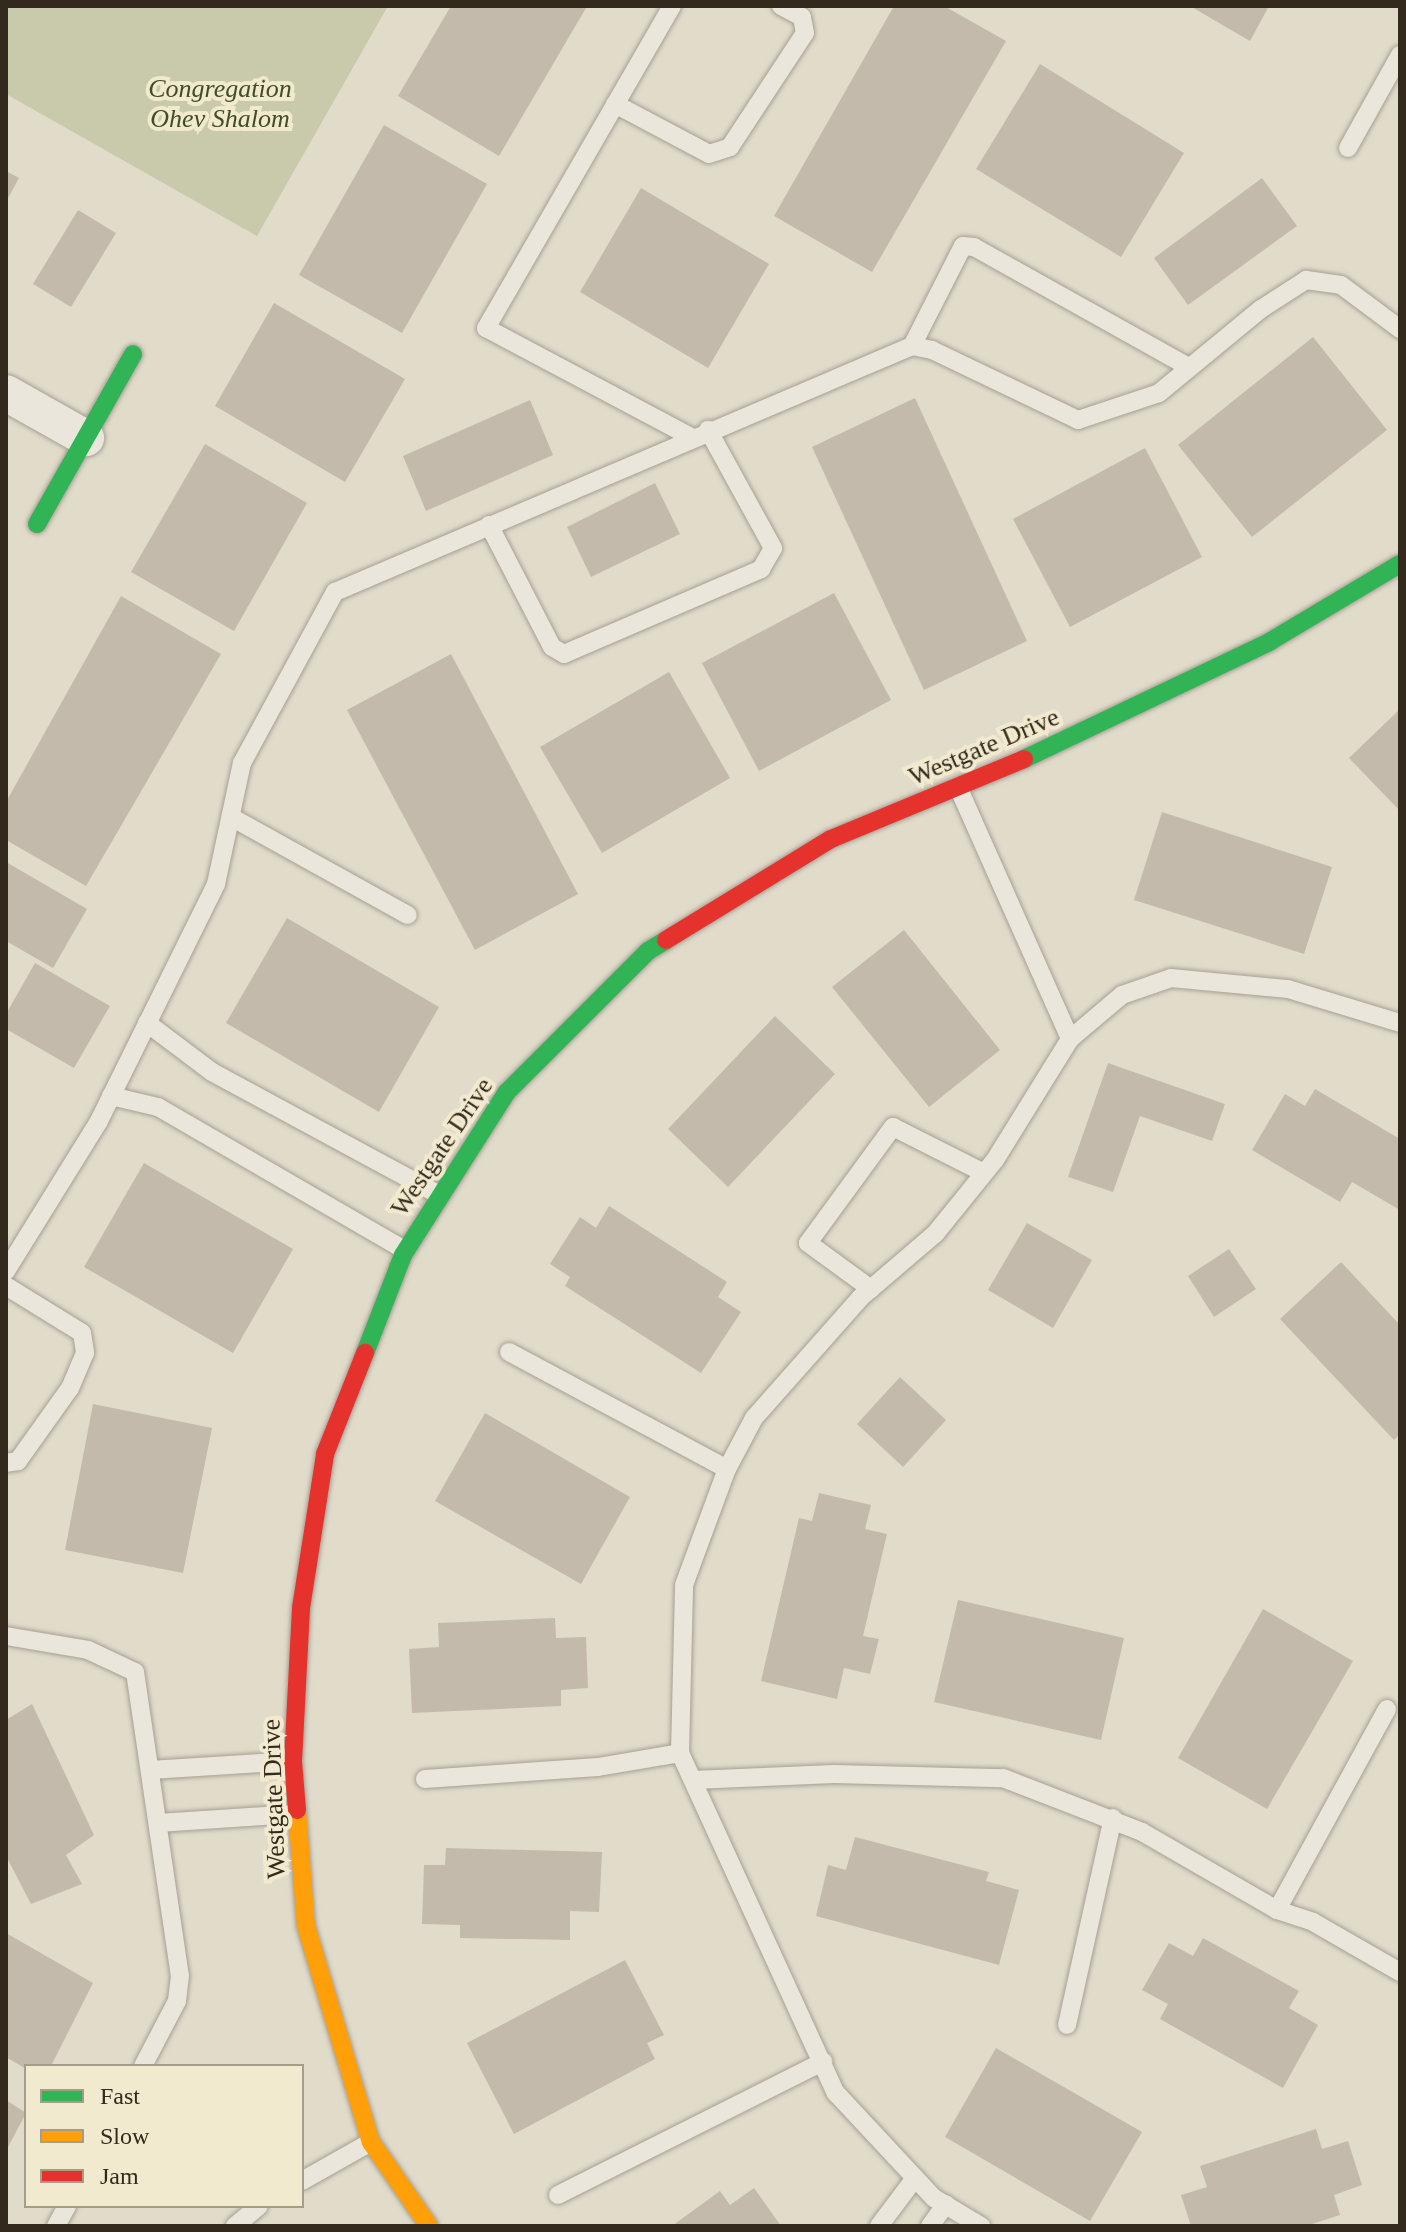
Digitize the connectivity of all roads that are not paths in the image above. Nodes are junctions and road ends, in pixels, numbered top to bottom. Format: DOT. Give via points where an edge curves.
graph roads {
  1 [pos="672,6"];
  2 [pos="781,6"];
  3 [pos="1400,55"];
  4 [pos="615,104"];
  5 [pos="1348,148"];
  6 [pos="1400,329"];
  7 [pos="912,346"];
  8 [pos="133,354"];
  9 [pos="1189,367"];
  10 [pos="6,393"];
  11 [pos="700,434"];
  12 [pos="86,438"];
  13 [pos="37,524"];
  14 [pos="489,525"];
  15 [pos="1400,564"];
  16 [pos="958,787"];
  17 [pos="231,817"];
  18 [pos="408,915"];
  19 [pos="147,1023"];
  20 [pos="1400,1023"];
  21 [pos="1070,1039"];
  22 [pos="111,1096"];
  23 [pos="984,1173"];
  24 [pos="438,1194"];
  25 [pos="405,1250"];
  26 [pos="6,1271"];
  27 [pos="6,1286"];
  28 [pos="871,1289"];
  29 [pos="509,1352"];
  30 [pos="6,1463"];
  31 [pos="727,1469"];
  32 [pos="6,1636"];
  33 [pos="1387,1709"];
  34 [pos="680,1753"];
  35 [pos="293,1761"];
  36 [pos="150,1770"];
  37 [pos="425,1779"];
  38 [pos="693,1780"];
  39 [pos="295,1814"];
  40 [pos="1113,1818"];
  41 [pos="159,1823"];
  42 [pos="1277,1910"];
  43 [pos="1400,1972"];
  44 [pos="1067,2025"];
  45 [pos="823,2062"];
  46 [pos="144,2064"];
  47 [pos="371,2142"];
  48 [pos="915,2178"];
  49 [pos="304,2180"];
  50 [pos="558,2195"];
  51 [pos="946,2204"];
  52 [pos="66,2208"];
  53 [pos="257,2208"];
  54 [pos="56,2226"];
  55 [pos="235,2226"];
  56 [pos="429,2226"];
  57 [pos="879,2226"];
  58 [pos="930,2226"];
  59 [pos="981,2226"];
  1 -- 4 [label="lane"];
  2 -- 4 [label="lane" via="802,17 805,33 730,147 709,154"];
  3 -- 5 [label="lane"];
  4 -- 11 [label="lane" via="486,328"];
  6 -- 9 [label="lane" via="1341,285 1306,280"];
  7 -- 9 [label="lane" via="1078,420 1159,393"];
  7 -- 9 [label="lane" via="963,246 974,247"];
  7 -- 11 [label="lane"];
  8 -- 12 [label="street"];
  10 -- 12 [label="street"];
  11 -- 14 [label="lane"];
  11 -- 14 [label="lane" via="773,548 761,569 635,624 564,654 552,647"];
  12 -- 13 [label="street"];
  14 -- 17 [label="lane" via="335,592 242,763"];
  15 -- 16 [label="street, Westgate Drive" via="1269,642 1065,742"];
  16 -- 21 [label="lane"];
  16 -- 24 [label="street, Westgate Drive" via="831,839 648,951 507,1092"];
  17 -- 18 [label="lane"];
  17 -- 19 [label="lane" via="216,884"];
  19 -- 22 [label="lane"];
  19 -- 24 [label="lane" via="212,1072"];
  20 -- 21 [label="lane" via="1288,989 1171,978 1122,995"];
  21 -- 23 [label="lane"];
  22 -- 25 [label="lane" via="158,1107"];
  22 -- 26 [label="lane"];
  23 -- 28 [label="lane" via="935,1234"];
  23 -- 28 [label="lane" via="893,1127 808,1243"];
  24 -- 25 [label="street, Westgate Drive"];
  25 -- 35 [label="street, Westgate Drive" via="325,1454 301,1608"];
  27 -- 30 [label="lane" via="82,1333 85,1353 70,1388 18,1461"];
  28 -- 31 [label="lane" via="754,1418"];
  29 -- 31 [label="lane"];
  31 -- 34 [label="lane" via="684,1585"];
  32 -- 36 [label="lane" via="88,1650 135,1672"];
  33 -- 42 [label="lane"];
  34 -- 37 [label="lane" via="598,1767"];
  34 -- 38 [label="lane"];
  35 -- 36 [label="lane"];
  35 -- 39 [label="street, Westgate Drive"];
  36 -- 41 [label="lane"];
  38 -- 40 [label="lane" via="834,1774 1003,1778"];
  38 -- 45 [label="lane"];
  39 -- 41 [label="lane"];
  39 -- 47 [label="street, Westgate Drive" via="306,1926"];
  40 -- 42 [label="lane"];
  40 -- 44 [label="lane"];
  41 -- 46 [label="lane" via="180,1976 177,2001"];
  42 -- 43 [label="lane" via="1313,1922"];
  45 -- 48 [label="lane" via="836,2093"];
  45 -- 50 [label="lane"];
  47 -- 49 [label="lane"];
  47 -- 56 [label="street, Westgate Drive"];
  48 -- 51 [label="lane"];
  48 -- 57 [label="lane"];
  51 -- 58 [label="lane"];
  51 -- 59 [label="lane"];
  52 -- 54 [label="lane"];
  53 -- 55 [label="lane"];
}
